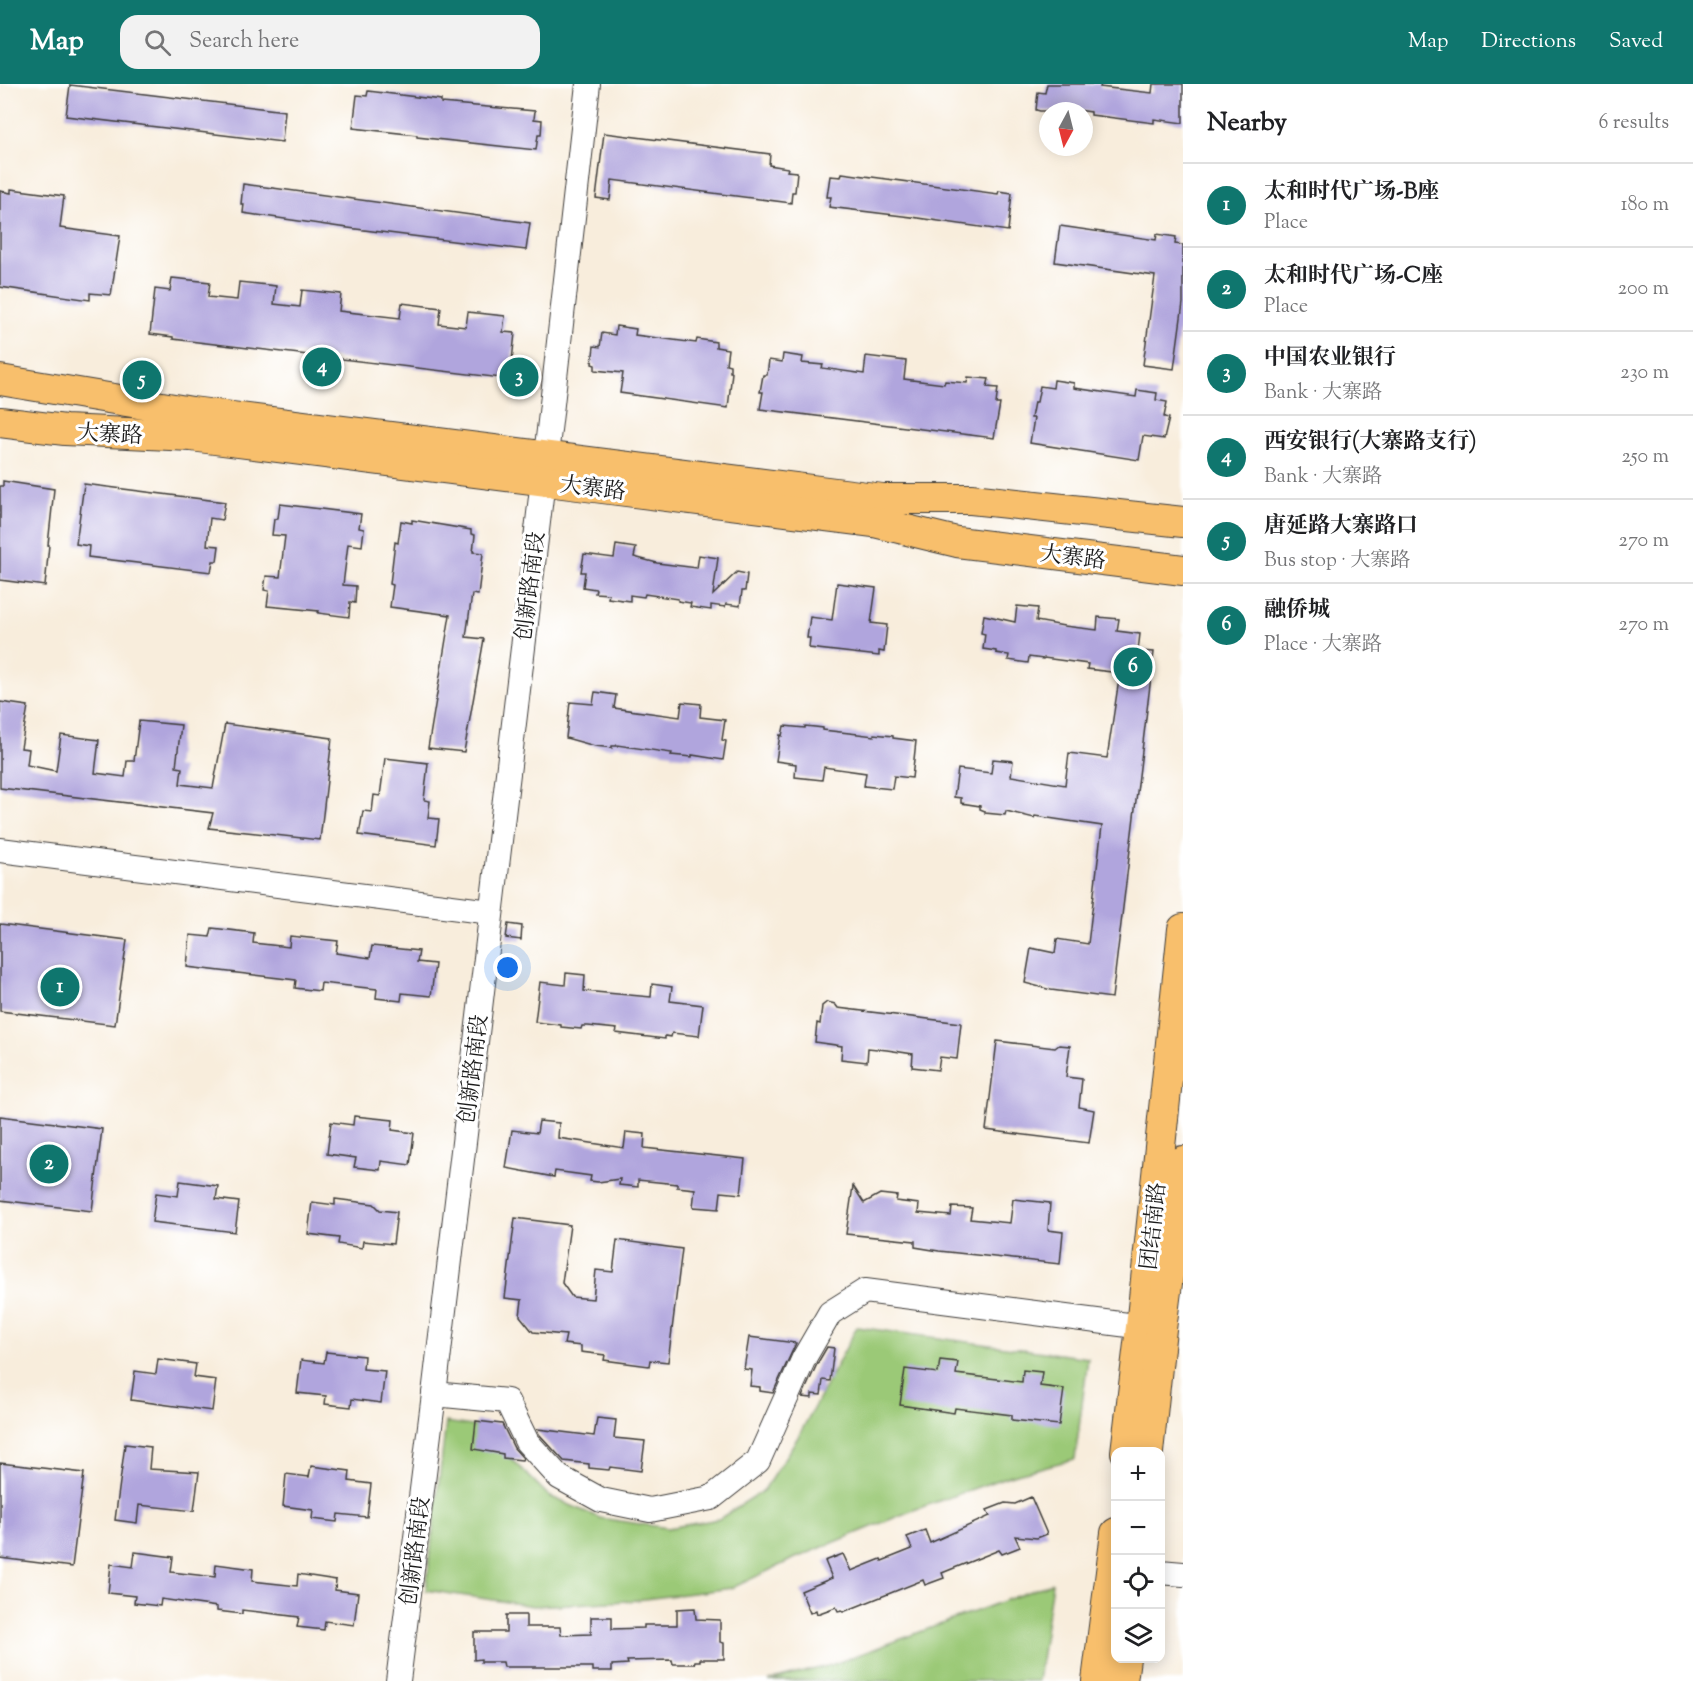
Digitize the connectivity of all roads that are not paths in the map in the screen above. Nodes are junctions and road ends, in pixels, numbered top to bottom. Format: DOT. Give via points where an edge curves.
graph roads {
  1 [pos="588,84"];
  2 [pos="0,380"];
  3 [pos="0,422"];
  4 [pos="544,468"];
  5 [pos="1183,522"];
  6 [pos="1183,570"];
  7 [pos="0,850"];
  8 [pos="491,912"];
  9 [pos="1183,929"];
  10 [pos="1183,1161"];
  11 [pos="1151,1328"];
  12 [pos="434,1394"];
  13 [pos="1127,1447"];
  14 [pos="1149,1447"];
  15 [pos="1113,1555"];
  16 [pos="1165,1572"];
  17 [pos="1183,1574"];
  18 [pos="1124,1663"];
  19 [pos="398,1681"];
  20 [pos="1097,1681"];
  21 [pos="1122,1681"];
  1 -- 4 [label="street, 创新路南段"];
  2 -- 4 [label="main road, 大寨路"];
  3 -- 4 [label="main road, 大寨路"];
  4 -- 5 [label="main road, 大寨路" via="883,499 971,499"];
  4 -- 6 [label="main road, 大寨路" via="874,522 957,542"];
  4 -- 8 [label="street, 创新路南段"];
  7 -- 8 [label="street"];
  8 -- 12 [label="street, 创新路南段"];
  9 -- 11 [label="main road, 团结南路"];
  10 -- 11 [label="main road, 团结南路"];
  11 -- 12 [label="street" via="865,1291 830,1313 804,1358 758,1461 711,1498 650,1510 601,1500 559,1477 527,1442 507,1401"];
  11 -- 13 [label="main road, 团结南路"];
  11 -- 14 [label="main road, 团结南路"];
  12 -- 19 [label="street, 创新路南段"];
  15 -- 20 [label="main road"];
  16 -- 17 [label="street"];
  18 -- 21 [label="main road"];
}
